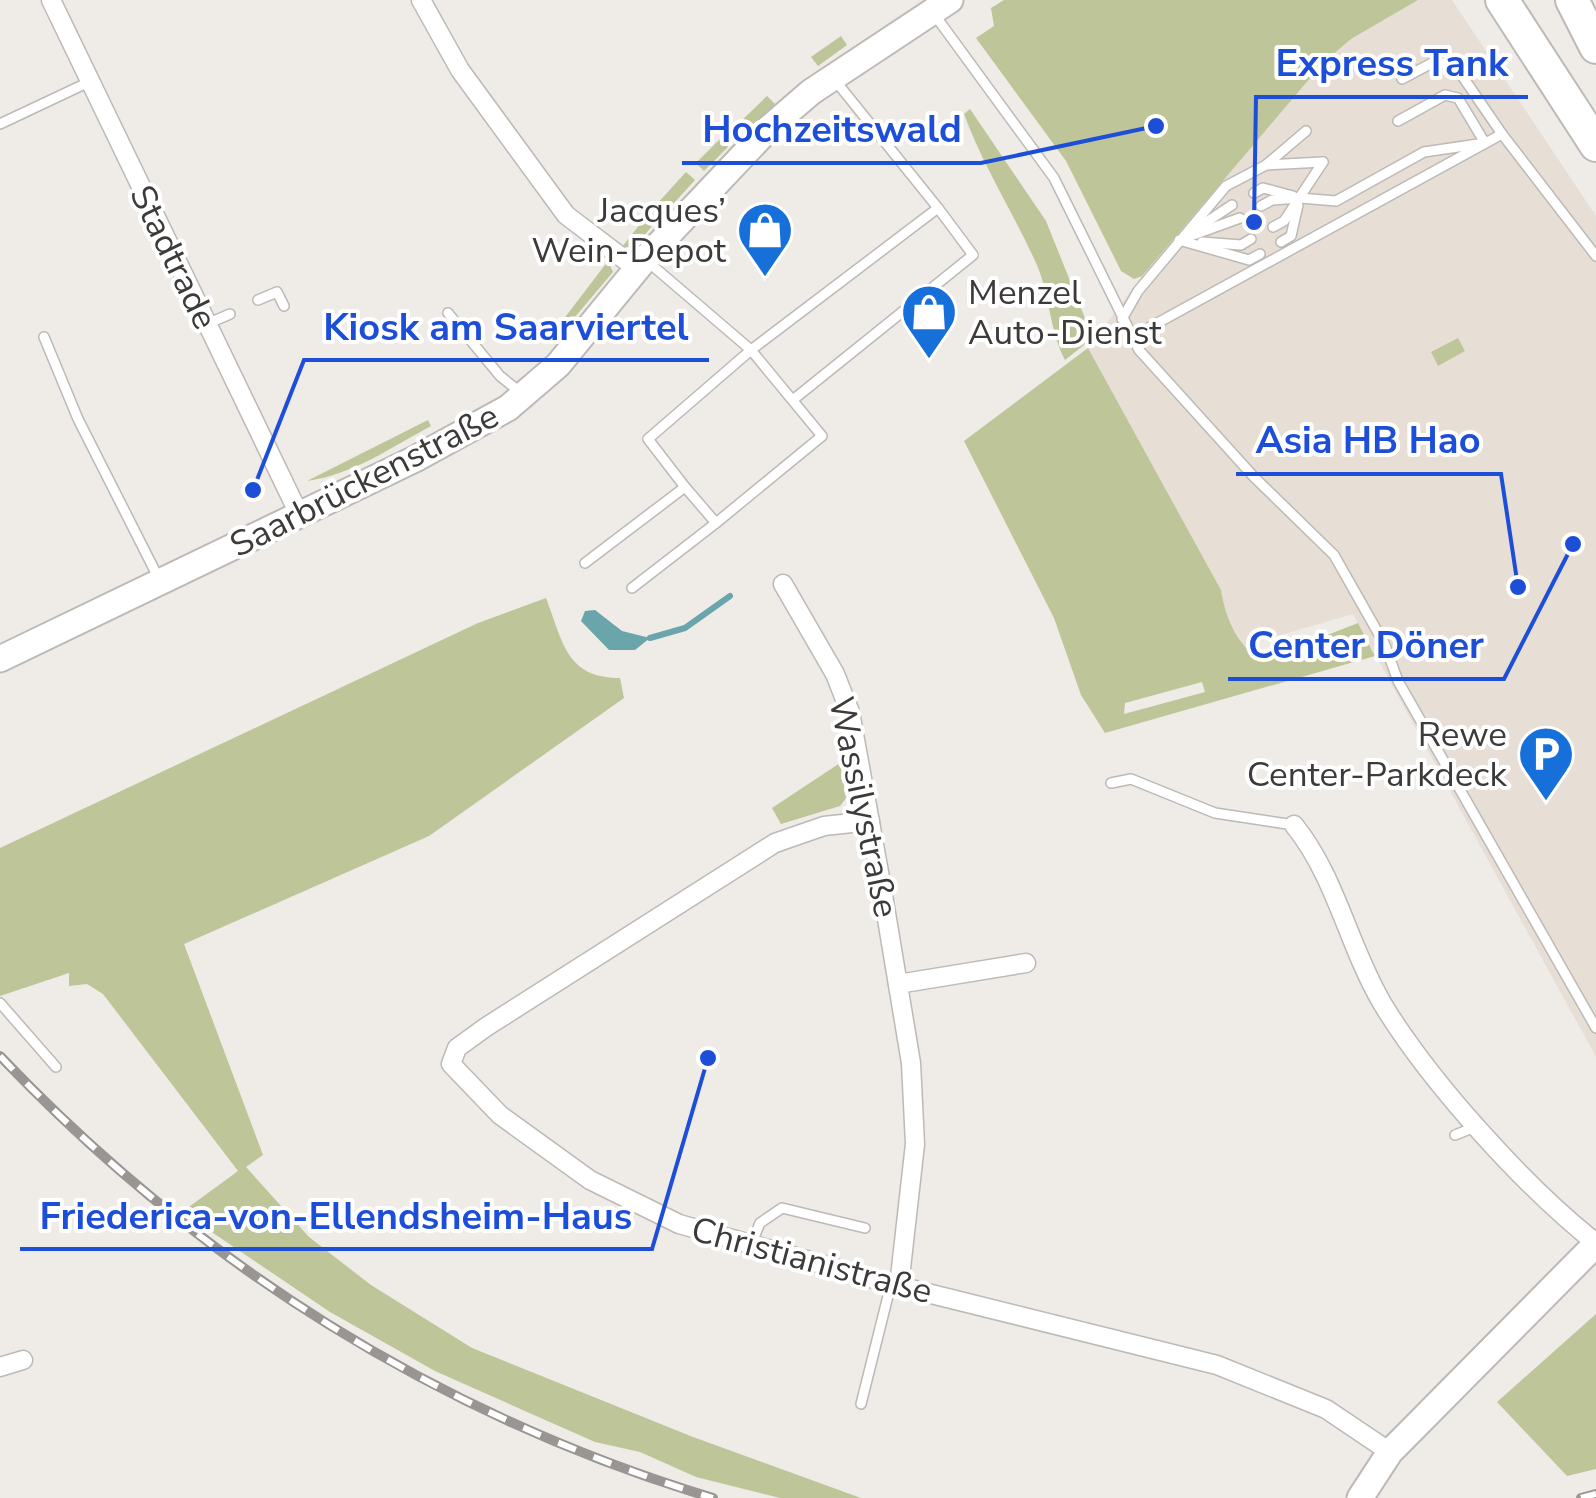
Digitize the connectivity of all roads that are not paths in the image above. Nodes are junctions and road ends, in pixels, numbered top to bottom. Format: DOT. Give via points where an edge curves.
graph roads {
  1 [pos="51,0"];
  2 [pos="422,0"];
  3 [pos="1502,0"];
  4 [pos="1572,0"];
  5 [pos="941,6"];
  6 [pos="1596,47"];
  7 [pos="832,77"];
  8 [pos="1402,79"];
  9 [pos="89,82"];
  10 [pos="1398,121"];
  11 [pos="0,124"];
  12 [pos="1306,131"];
  13 [pos="1502,134"];
  14 [pos="1486,143"];
  15 [pos="1596,144"];
  16 [pos="1266,165"];
  17 [pos="1254,193"];
  18 [pos="1300,198"];
  19 [pos="1232,205"];
  20 [pos="1261,206"];
  21 [pos="938,208"];
  22 [pos="1240,218"];
  23 [pos="1273,227"];
  24 [pos="1252,239"];
  25 [pos="1180,240"];
  26 [pos="1281,242"];
  27 [pos="1260,254"];
  28 [pos="1596,256"];
  29 [pos="641,264"];
  30 [pos="258,300"];
  31 [pos="284,306"];
  32 [pos="448,313"];
  33 [pos="230,314"];
  34 [pos="1122,319"];
  35 [pos="206,324"];
  36 [pos="44,337"];
  37 [pos="1132,337"];
  38 [pos="751,350"];
  39 [pos="525,396"];
  40 [pos="794,399"];
  41 [pos="685,487"];
  42 [pos="299,514"];
  43 [pos="716,523"];
  44 [pos="585,563"];
  45 [pos="160,582"];
  46 [pos="784,584"];
  47 [pos="632,588"];
  48 [pos="0,660"];
  49 [pos="1111,783"];
  50 [pos="870,821"];
  51 [pos="1294,824"];
  52 [pos="1026,963"];
  53 [pos="898,984"];
  54 [pos="0,1003"];
  55 [pos="1596,1028"];
  56 [pos="56,1067"];
  57 [pos="1478,1126"];
  58 [pos="1455,1135"];
  59 [pos="865,1228"];
  60 [pos="1596,1243"];
  61 [pos="752,1245"];
  62 [pos="895,1285"];
  63 [pos="24,1360"];
  64 [pos="0,1367"];
  65 [pos="861,1404"];
  66 [pos="1390,1452"];
  67 [pos="1360,1498"];
  1 -- 9 [label="street, Stadtrade"];
  2 -- 29 [label="street" via="460,70 566,215"];
  3 -- 15 [label="highway"];
  4 -- 6 [label="highway"];
  5 -- 7 [label="street, Saarbrückenstraße"];
  5 -- 34 [label="lane" via="1054,178"];
  7 -- 21 [label="lane"];
  7 -- 29 [label="street, Saarbrückenstraße" via="733,163"];
  8 -- 13 [label="lane" via="1432,62 1454,64"];
  9 -- 11 [label="lane"];
  9 -- 35 [label="street, Stadtrade"];
  10 -- 14 [label="lane" via="1445,96 1458,98"];
  12 -- 16 [label="lane"];
  13 -- 14 [label="lane"];
  13 -- 28 [label="lane"];
  14 -- 18 [label="lane" via="1424,152 1336,200"];
  14 -- 37 [label="lane"];
  16 -- 18 [label="lane" via="1323,162"];
  16 -- 25 [label="lane" via="1226,186"];
  17 -- 18 [label="lane" via="1262,188"];
  18 -- 20 [label="lane"];
  18 -- 23 [label="lane"];
  18 -- 26 [label="lane" via="1291,236"];
  19 -- 25 [label="lane"];
  21 -- 38 [label="lane"];
  21 -- 40 [label="lane" via="973,255"];
  22 -- 25 [label="lane"];
  24 -- 25 [label="lane" via="1241,245"];
  25 -- 27 [label="lane" via="1249,260"];
  25 -- 34 [label="lane"];
  29 -- 38 [label="lane"];
  29 -- 39 [label="street, Saarbrückenstraße"];
  30 -- 31 [label="lane" via="277,292"];
  32 -- 39 [label="lane"];
  33 -- 35 [label="lane"];
  34 -- 37 [label="lane"];
  35 -- 42 [label="street, Stadtrade"];
  36 -- 45 [label="lane"];
  37 -- 55 [label="lane" via="1193,412 1334,556"];
  38 -- 40 [label="lane"];
  38 -- 41 [label="lane" via="648,439"];
  39 -- 42 [label="street, Saarbrückenstraße"];
  40 -- 43 [label="lane" via="822,436"];
  41 -- 43 [label="lane"];
  41 -- 44 [label="lane"];
  42 -- 45 [label="street, Saarbrückenstraße"];
  43 -- 47 [label="lane"];
  45 -- 48 [label="street, Saarbrückenstraße"];
  46 -- 50 [label="street, Wassilystraße" via="850,712"];
  49 -- 51 [label="lane" via="1131,779 1215,813"];
  50 -- 53 [label="street, Wassilystraße"];
  50 -- 61 [label="street, Christianistraße" via="811,828 775,843 514,1008 457,1048 451,1064 500,1115 590,1180 679,1224"];
  51 -- 57 [label="street" via="1317,854 1383,1004"];
  52 -- 53 [label="street"];
  53 -- 62 [label="street, Wassilystraße" via="915,1144"];
  54 -- 56 [label="lane"];
  57 -- 58 [label="lane"];
  57 -- 60 [label="street"];
  59 -- 61 [label="lane" via="782,1208 760,1223"];
  60 -- 66 [label="street"];
  61 -- 62 [label="street, Christianistraße"];
  62 -- 65 [label="lane"];
  62 -- 66 [label="street, Christianistraße" via="1217,1365 1326,1410"];
  63 -- 64 [label="street"];
  66 -- 67 [label="street"];
}
